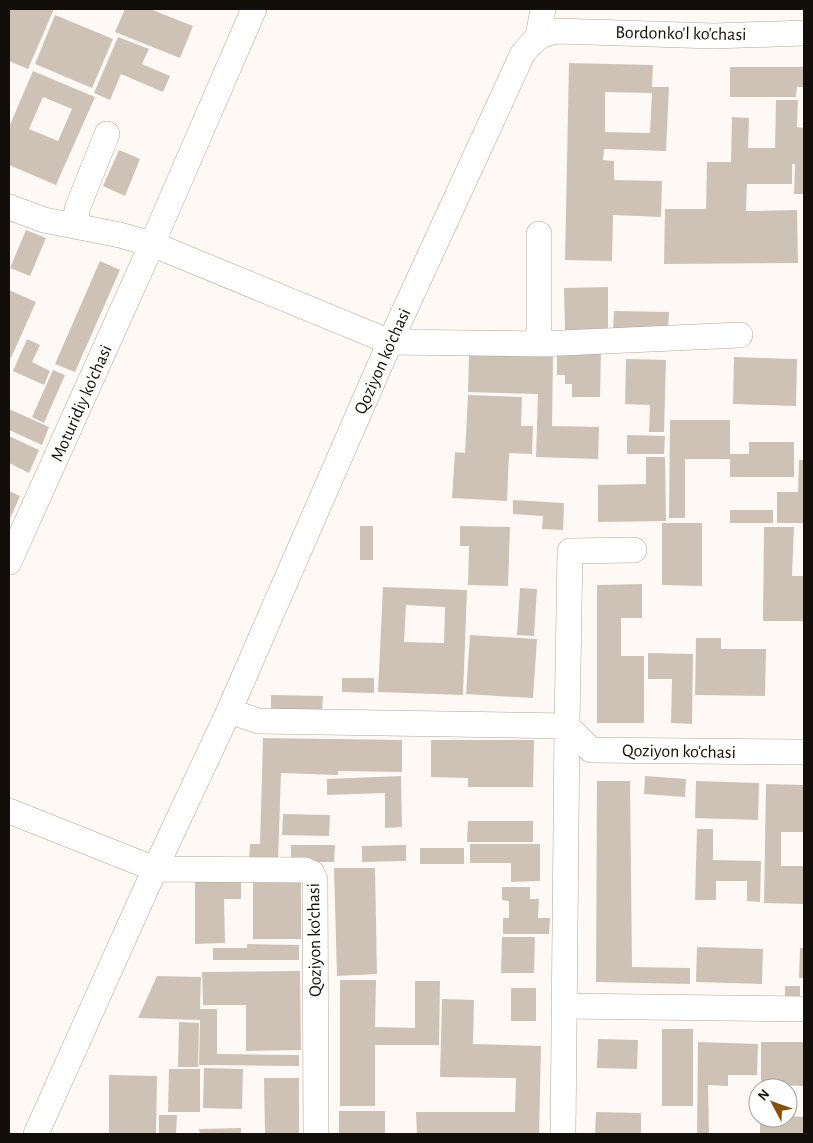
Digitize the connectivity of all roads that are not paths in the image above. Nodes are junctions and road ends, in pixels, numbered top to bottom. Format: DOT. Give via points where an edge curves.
graph roads {
  1 [pos="254,9"];
  2 [pos="543,9"];
  3 [pos="804,33"];
  4 [pos="548,34"];
  5 [pos="107,134"];
  6 [pos="10,209"];
  7 [pos="76,225"];
  8 [pos="540,234"];
  9 [pos="152,244"];
  10 [pos="740,335"];
  11 [pos="390,342"];
  12 [pos="539,344"];
  13 [pos="634,550"];
  14 [pos="9,562"];
  15 [pos="229,711"];
  16 [pos="567,726"];
  17 [pos="800,752"];
  18 [pos="9,812"];
  19 [pos="155,869"];
  20 [pos="564,1006"];
  21 [pos="804,1009"];
  22 [pos="36,1134"];
  23 [pos="316,1134"];
  24 [pos="563,1134"];
  1 -- 9 [label="street, Moturidiy ko'chasi"];
  2 -- 4 [label="street"];
  3 -- 4 [label="street, Bordonko'l ko'chasi" via="714,36"];
  4 -- 11 [label="street, Qoziyon ko'chasi" via="522,55"];
  5 -- 7 [label="street" via="78,209"];
  6 -- 7 [label="street" via="44,220"];
  7 -- 9 [label="street"];
  8 -- 12 [label="street"];
  9 -- 11 [label="street"];
  9 -- 14 [label="street, Moturidiy ko'chasi"];
  10 -- 12 [label="street"];
  11 -- 12 [label="street"];
  11 -- 15 [label="street, Qoziyon ko'chasi"];
  13 -- 16 [label="street" via="570,551"];
  15 -- 16 [label="street" via="258,721"];
  15 -- 19 [label="street, Qoziyon ko'chasi"];
  16 -- 17 [label="street, Qoziyon ko'chasi" via="591,750"];
  16 -- 20 [label="street"];
  18 -- 19 [label="street"];
  19 -- 22 [label="street, Qoziyon ko'chasi"];
  19 -- 23 [label="street, Qoziyon ko'chasi" via="305,870 312,873 315,880"];
  20 -- 21 [label="street"];
  20 -- 24 [label="street"];
}
